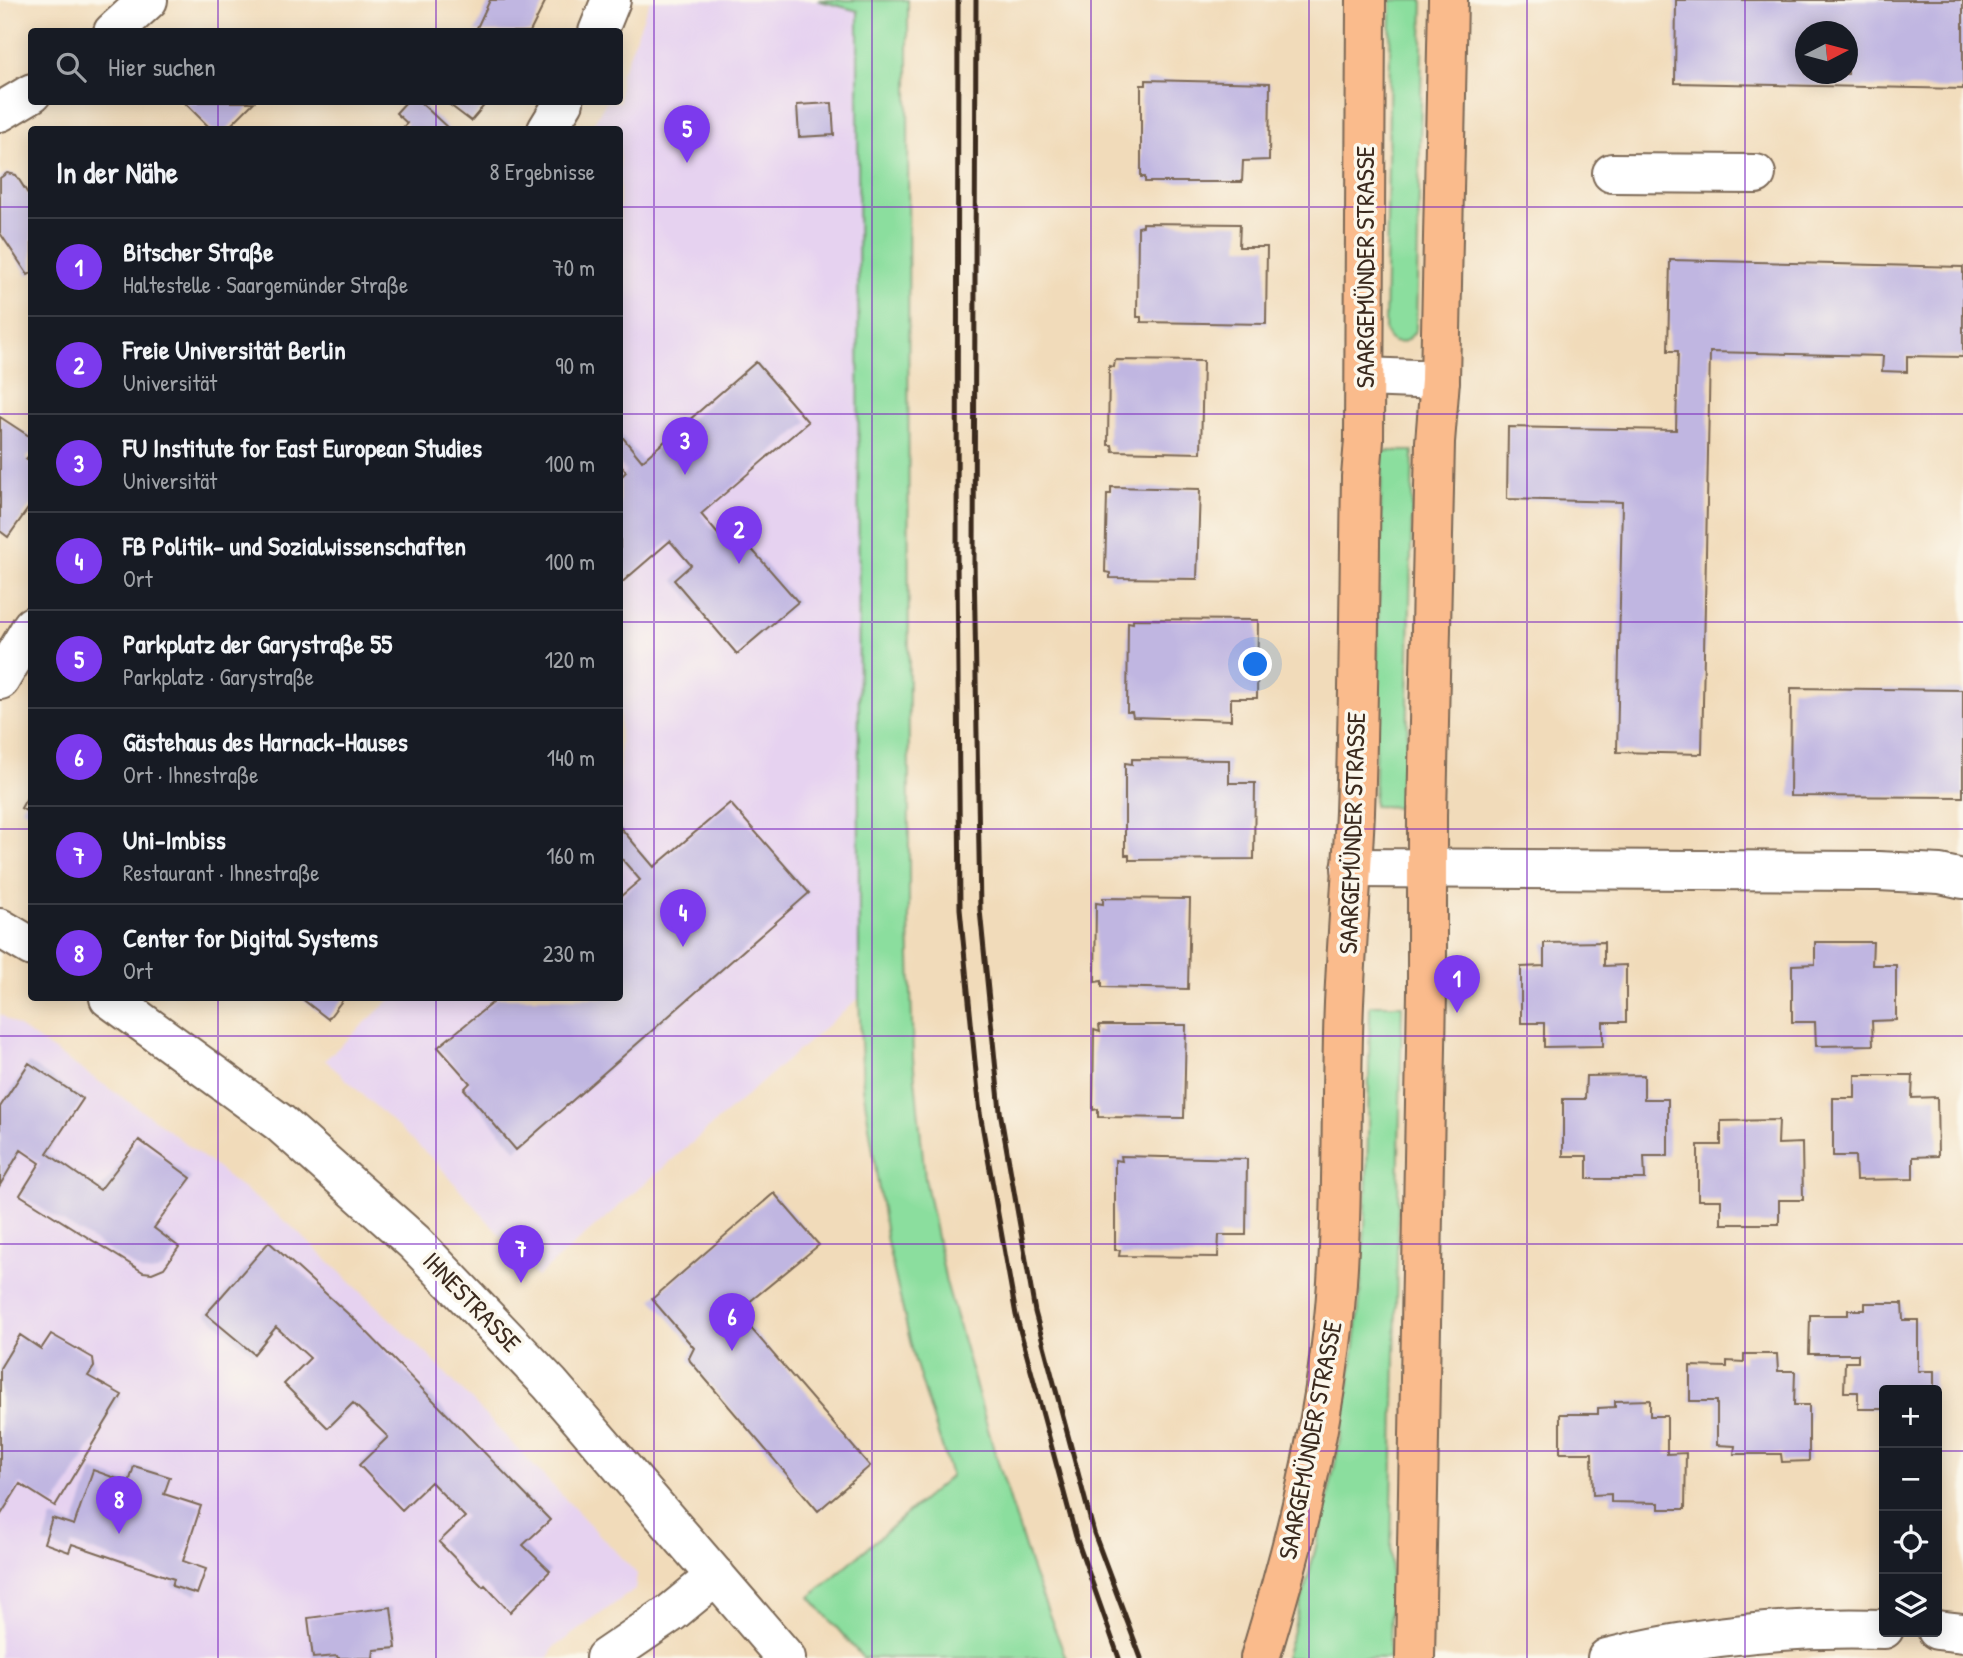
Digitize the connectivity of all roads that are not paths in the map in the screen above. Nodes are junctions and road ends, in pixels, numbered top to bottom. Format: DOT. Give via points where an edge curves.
graph roads {
  1 [pos="148,0"];
  2 [pos="611,0"];
  3 [pos="1366,0"];
  4 [pos="1448,0"];
  5 [pos="117,28"];
  6 [pos="600,28"];
  7 [pos="28,95"];
  8 [pos="562,105"];
  9 [pos="0,111"];
  10 [pos="549,126"];
  11 [pos="1612,173"];
  12 [pos="1756,174"];
  13 [pos="1365,377"];
  14 [pos="1440,380"];
  15 [pos="28,633"];
  16 [pos="0,680"];
  17 [pos="1351,868"];
  18 [pos="1428,868"];
  19 [pos="1963,878"];
  20 [pos="0,928"];
  21 [pos="28,945"];
  22 [pos="113,1001"];
  23 [pos="716,1576"];
  24 [pos="1879,1629"];
  25 [pos="1942,1631"];
  26 [pos="1963,1633"];
  27 [pos="605,1658"];
  28 [pos="786,1658"];
  29 [pos="1260,1658"];
  30 [pos="1415,1658"];
  31 [pos="1607,1658"];
  1 -- 5 [label="street"];
  2 -- 6 [label="street"];
  3 -- 13 [label="main road, SAARGEMÜNDER STRASSE"];
  4 -- 14 [label="main road"];
  7 -- 9 [label="street"];
  8 -- 10 [label="street"];
  11 -- 12 [label="street"];
  13 -- 14 [label="street"];
  13 -- 17 [label="main road, SAARGEMÜNDER STRASSE"];
  14 -- 18 [label="main road" via="1434,442"];
  15 -- 16 [label="street"];
  17 -- 18 [label="street"];
  17 -- 29 [label="main road, SAARGEMÜNDER STRASSE" via="1335,1307 1308,1485"];
  18 -- 19 [label="street" via="1878,871"];
  18 -- 30 [label="main road"];
  20 -- 21 [label="street"];
  22 -- 23 [label="street, IHNESTRASSE" via="280,1123 414,1242 551,1384"];
  23 -- 27 [label="street"];
  23 -- 28 [label="street, IHNESTRASSE"];
  24 -- 31 [label="street" via="1767,1631"];
  25 -- 26 [label="street"];
}
